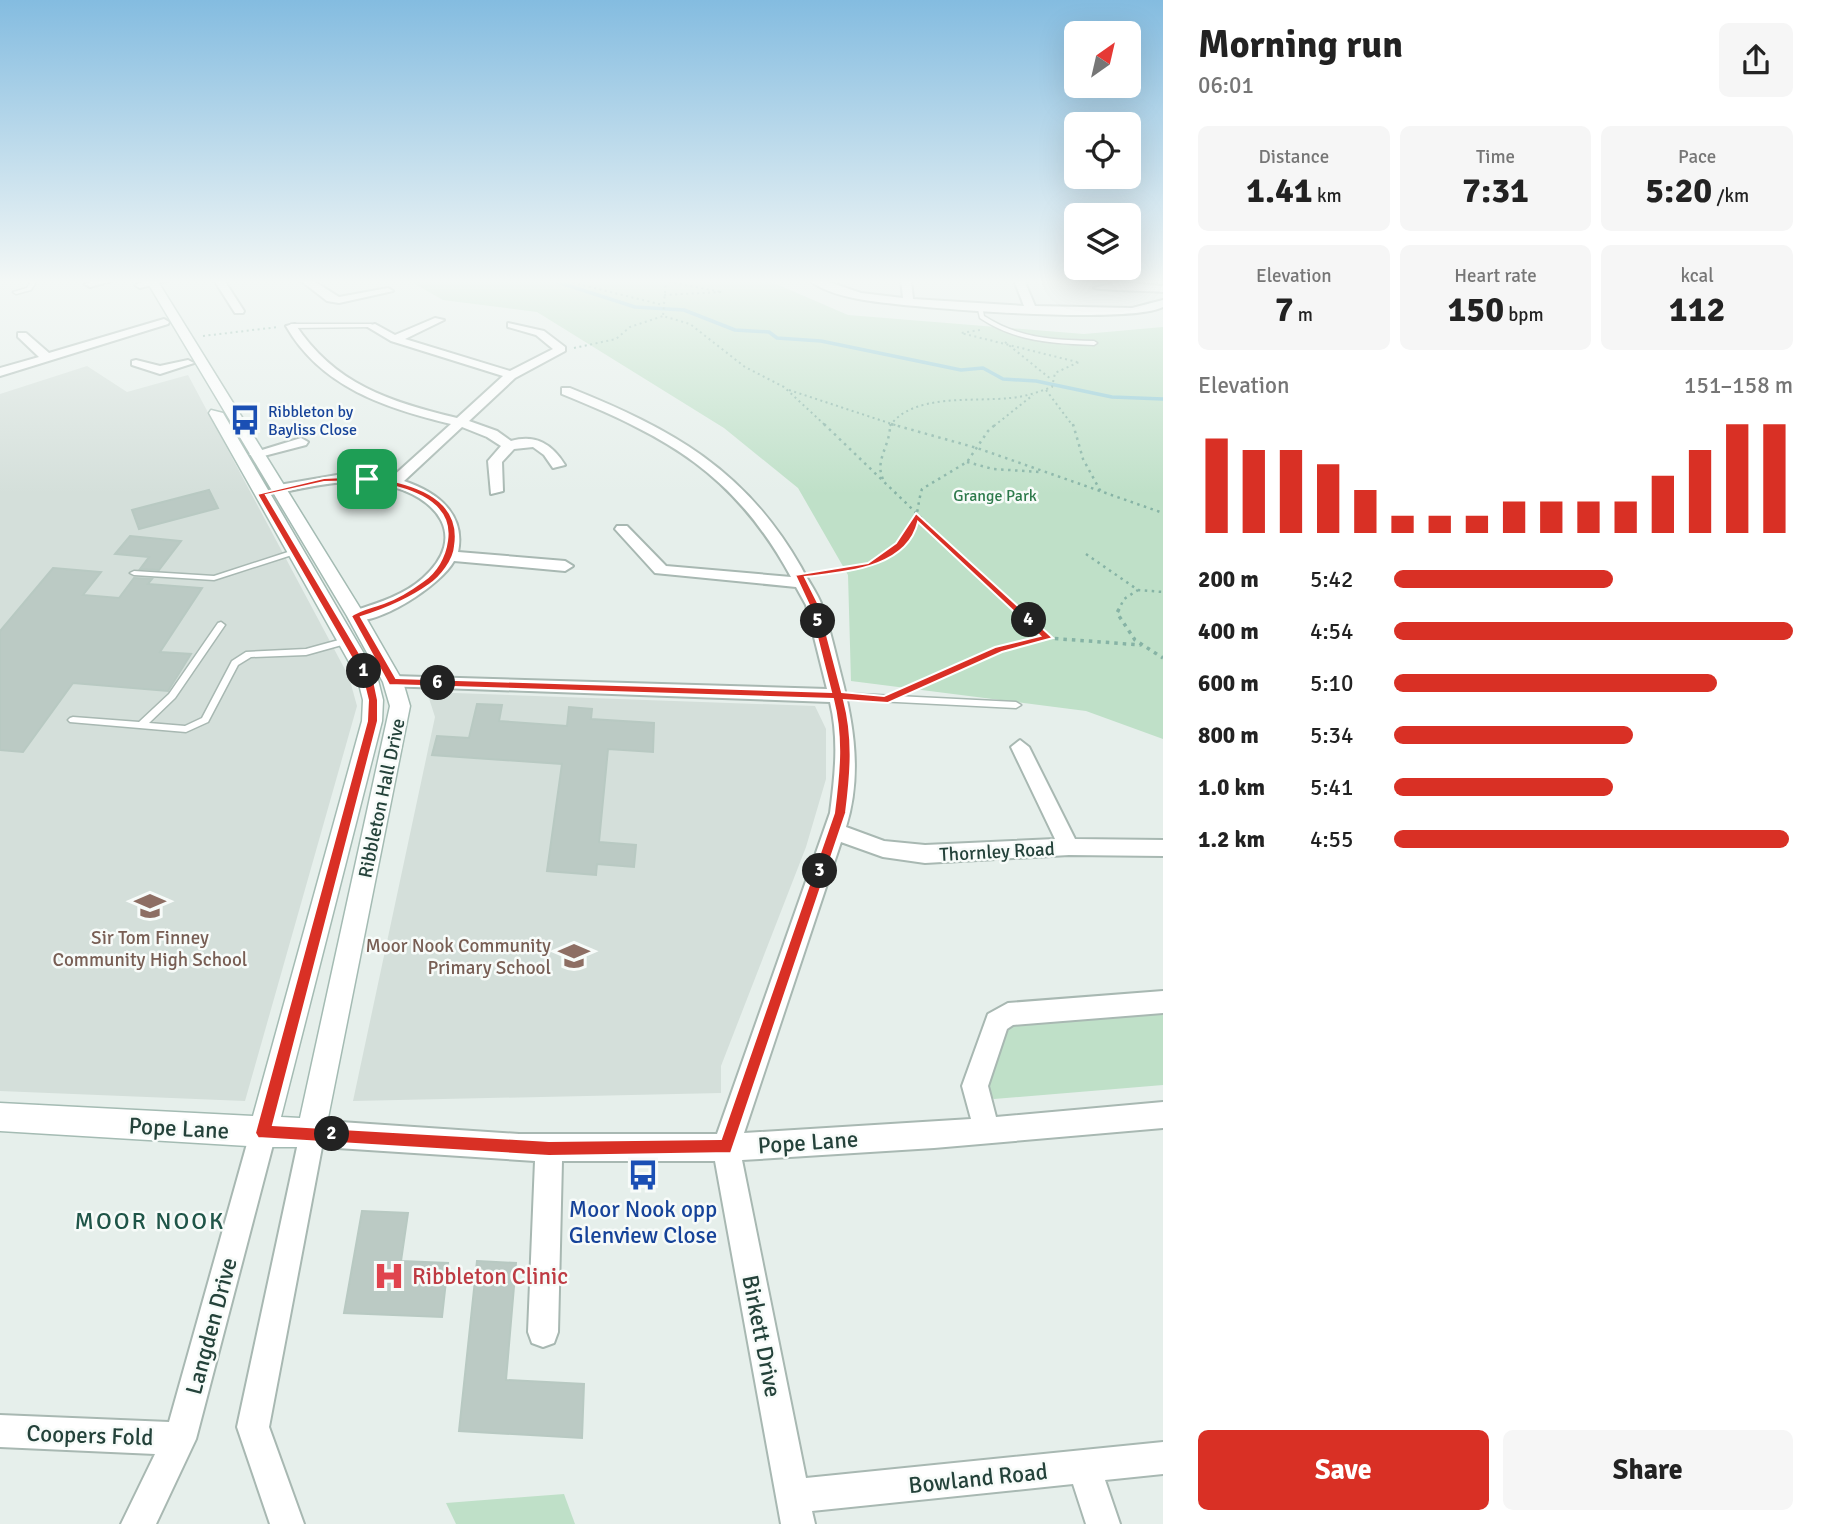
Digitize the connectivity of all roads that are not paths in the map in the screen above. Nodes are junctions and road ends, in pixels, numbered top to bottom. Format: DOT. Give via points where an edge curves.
graph roads {
  1 [pos="40,351"];
  2 [pos="70,351"];
  3 [pos="185,351"];
  4 [pos="190,351"];
  5 [pos="310,351"];
  6 [pos="435,351"];
  7 [pos="557,351"];
  8 [pos="47,358"];
  9 [pos="136,363"];
  10 [pos="195,369"];
  11 [pos="0,372"];
  12 [pos="511,375"];
  13 [pos="566,391"];
  14 [pos="460,422"];
  15 [pos="301,442"];
  16 [pos="509,446"];
  17 [pos="256,454"];
  18 [pos="558,465"];
  19 [pos="394,483"];
  20 [pos="270,491"];
  21 [pos="496,491"];
  22 [pos="622,529"];
  23 [pos="315,547"];
  24 [pos="294,553"];
  25 [pos="450,556"];
  26 [pos="565,566"];
  27 [pos="661,570"];
  28 [pos="134,573"];
  29 [pos="802,579"];
  30 [pos="346,619"];
  31 [pos="221,625"];
  32 [pos="346,640"];
  33 [pos="393,682"];
  34 [pos="370,688"];
  35 [pos="837,696"];
  36 [pos="1016,705"];
  37 [pos="73,720"];
  38 [pos="142,724"];
  39 [pos="1020,747"];
  40 [pos="834,831"];
  41 [pos="1069,847"];
  42 [pos="1163,848"];
  43 [pos="1163,1002"];
  44 [pos="1163,1115"];
  45 [pos="0,1117"];
  46 [pos="987,1130"];
  47 [pos="263,1133"];
  48 [pos="311,1133"];
  49 [pos="726,1147"];
  50 [pos="549,1149"];
  51 [pos="543,1332"];
  52 [pos="0,1431"];
  53 [pos="180,1439"];
  54 [pos="1163,1458"];
  55 [pos="1084,1468"];
  56 [pos="795,1510"];
  57 [pos="138,1524"];
  58 [pos="287,1524"];
  59 [pos="1103,1524"];
  1 -- 8 [label="street"];
  2 -- 8 [label="street"];
  3 -- 10 [label="street, Ribbleton Hall Drive"];
  4 -- 10 [label="street, Ribbleton Hall Drive"];
  5 -- 14 [label="street" via="344,381 394,404"];
  6 -- 12 [label="street"];
  7 -- 12 [label="street"];
  8 -- 11 [label="street"];
  9 -- 10 [label="street" via="160,370"];
  10 -- 17 [label="street, Ribbleton Hall Drive"];
  10 -- 20 [label="street, Ribbleton Hall Drive"];
  12 -- 14 [label="street"];
  13 -- 29 [label="street" via="628,416 705,462 759,514"];
  14 -- 16 [label="street" via="496,434"];
  14 -- 19 [label="street"];
  15 -- 17 [label="street"];
  16 -- 18 [label="street" via="522,442 541,445"];
  16 -- 21 [label="street" via="495,461"];
  17 -- 20 [label="street, Ribbleton Hall Drive"];
  19 -- 20 [label="street" via="338,479"];
  19 -- 25 [label="street" via="425,494 446,513 454,538"];
  20 -- 23 [label="street, Ribbleton Hall Drive"];
  20 -- 24 [label="street, Ribbleton Hall Drive"];
  22 -- 27 [label="street"];
  23 -- 24 [label="street"];
  23 -- 30 [label="street, Ribbleton Hall Drive"];
  24 -- 28 [label="lane" via="214,578"];
  24 -- 30 [label="street, Ribbleton Hall Drive"];
  25 -- 26 [label="street"];
  25 -- 30 [label="street" via="418,590"];
  27 -- 29 [label="street"];
  29 -- 35 [label="street" via="814,605"];
  30 -- 32 [label="street, Ribbleton Hall Drive"];
  30 -- 33 [label="street, Ribbleton Hall Drive"];
  31 -- 38 [label="lane" via="172,696"];
  32 -- 34 [label="street, Ribbleton Hall Drive" via="368,676"];
  32 -- 38 [label="lane" via="306,652 249,654 236,663 205,720 186,729"];
  33 -- 34 [label="street"];
  33 -- 35 [label="street"];
  33 -- 48 [label="street, Ribbleton Hall Drive" via="400,706"];
  34 -- 47 [label="street, Ribbleton Hall Drive" via="372,721"];
  35 -- 36 [label="lane"];
  35 -- 40 [label="street" via="844,721 846,765"];
  37 -- 38 [label="lane"];
  39 -- 41 [label="street"];
  40 -- 41 [label="street, Thornley Road" via="883,849 925,854"];
  40 -- 49 [label="street"];
  41 -- 42 [label="street, Thornley Road"];
  43 -- 46 [label="street" via="1008,1014 997,1023 975,1086"];
  44 -- 46 [label="street, Pope Lane"];
  45 -- 47 [label="street, Pope Lane"];
  46 -- 49 [label="street, Pope Lane"];
  47 -- 48 [label="street, Pope Lane"];
  47 -- 53 [label="street, Langden Drive"];
  48 -- 50 [label="street, Pope Lane"];
  48 -- 58 [label="street" via="253,1427"];
  49 -- 50 [label="street, Pope Lane"];
  49 -- 56 [label="street, Birkett Drive"];
  50 -- 51 [label="street"];
  52 -- 53 [label="street, Coopers Fold"];
  53 -- 57 [label="street, Langden Drive"];
  54 -- 55 [label="street, Bowland Road"];
  55 -- 56 [label="street, Bowland Road"];
  55 -- 59 [label="street"];
}
